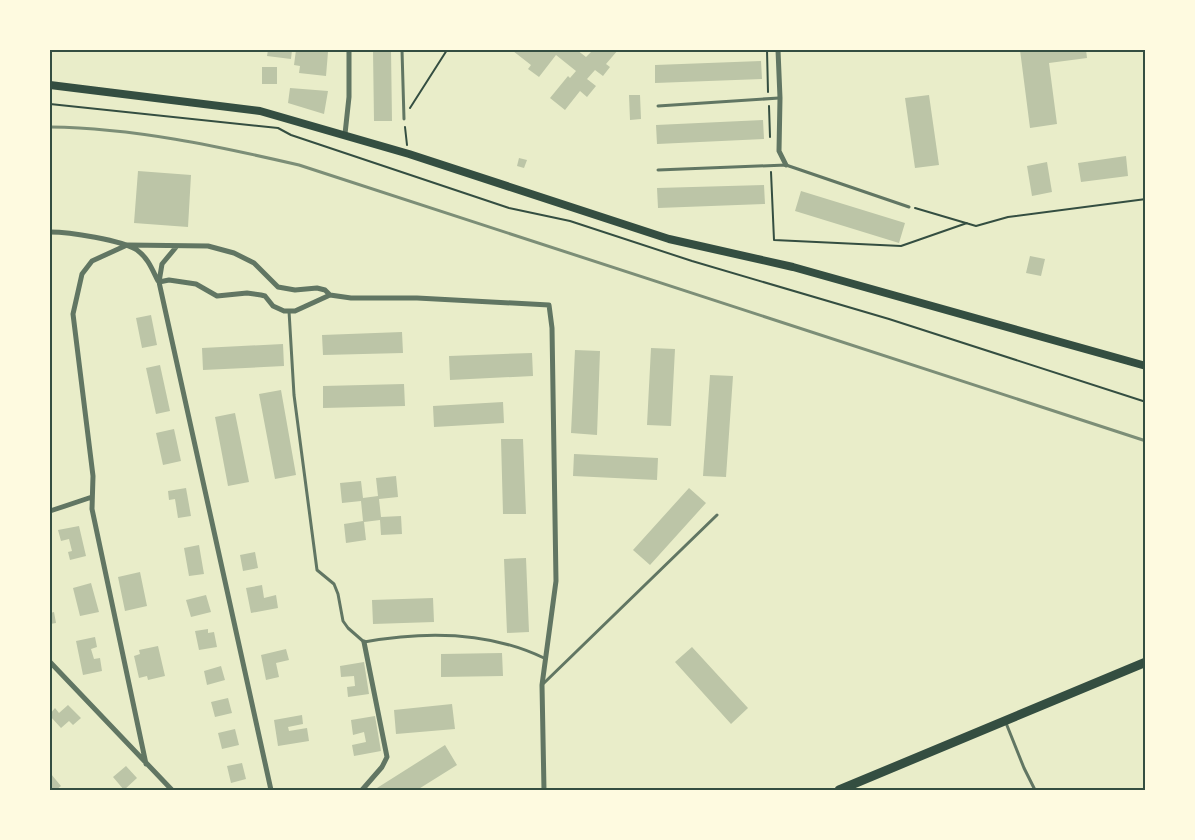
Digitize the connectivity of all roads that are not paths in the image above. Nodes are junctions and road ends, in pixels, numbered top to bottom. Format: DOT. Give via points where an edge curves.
graph roads {
  1 [pos="349,50"];
  2 [pos="402,50"];
  3 [pos="778,50"];
  4 [pos="50,85"];
  5 [pos="780,98"];
  6 [pos="658,106"];
  7 [pos="404,119"];
  8 [pos="345,134"];
  9 [pos="786,165"];
  10 [pos="658,170"];
  11 [pos="909,207"];
  12 [pos="50,232"];
  13 [pos="127,245"];
  14 [pos="177,246"];
  15 [pos="159,282"];
  16 [pos="330,295"];
  17 [pos="289,311"];
  18 [pos="1146,366"];
  19 [pos="92,497"];
  20 [pos="50,511"];
  21 [pos="717,515"];
  22 [pos="364,642"];
  23 [pos="545,659"];
  24 [pos="50,662"];
  25 [pos="1146,662"];
  26 [pos="542,685"];
  27 [pos="1005,721"];
  28 [pos="146,764"];
  29 [pos="172,790"];
  30 [pos="271,790"];
  31 [pos="362,790"];
  32 [pos="544,790"];
  33 [pos="839,790"];
  34 [pos="1035,790"];
  1 -- 8 [label="street"];
  2 -- 7 [label="lane"];
  3 -- 5 [label="street"];
  4 -- 8 [label="main road" via="260,111"];
  5 -- 6 [label="lane"];
  5 -- 9 [label="street" via="778,151"];
  8 -- 18 [label="main road" via="669,239 793,267"];
  9 -- 10 [label="lane"];
  9 -- 11 [label="lane"];
  12 -- 13 [label="street"];
  13 -- 14 [label="street"];
  13 -- 15 [label="street" via="145,258"];
  13 -- 19 [label="street" via="87,266 73,314 93,476"];
  14 -- 15 [label="street" via="162,264"];
  14 -- 16 [label="street" via="208,246 234,253 254,263 278,287 317,288"];
  15 -- 17 [label="street" via="196,284 217,296 261,295 273,306"];
  15 -- 30 [label="street"];
  16 -- 17 [label="street" via="295,312"];
  16 -- 23 [label="street" via="549,305 556,581"];
  17 -- 22 [label="lane" via="294,395 317,570 334,584 343,621"];
  19 -- 20 [label="street"];
  19 -- 28 [label="street"];
  21 -- 26 [label="lane"];
  22 -- 23 [label="lane" via="458,634 506,643"];
  22 -- 31 [label="street" via="387,757"];
  23 -- 26 [label="street"];
  24 -- 28 [label="street"];
  25 -- 27 [label="main road"];
  26 -- 32 [label="street"];
  27 -- 33 [label="main road"];
  27 -- 34 [label="lane"];
  28 -- 29 [label="street"];
}
